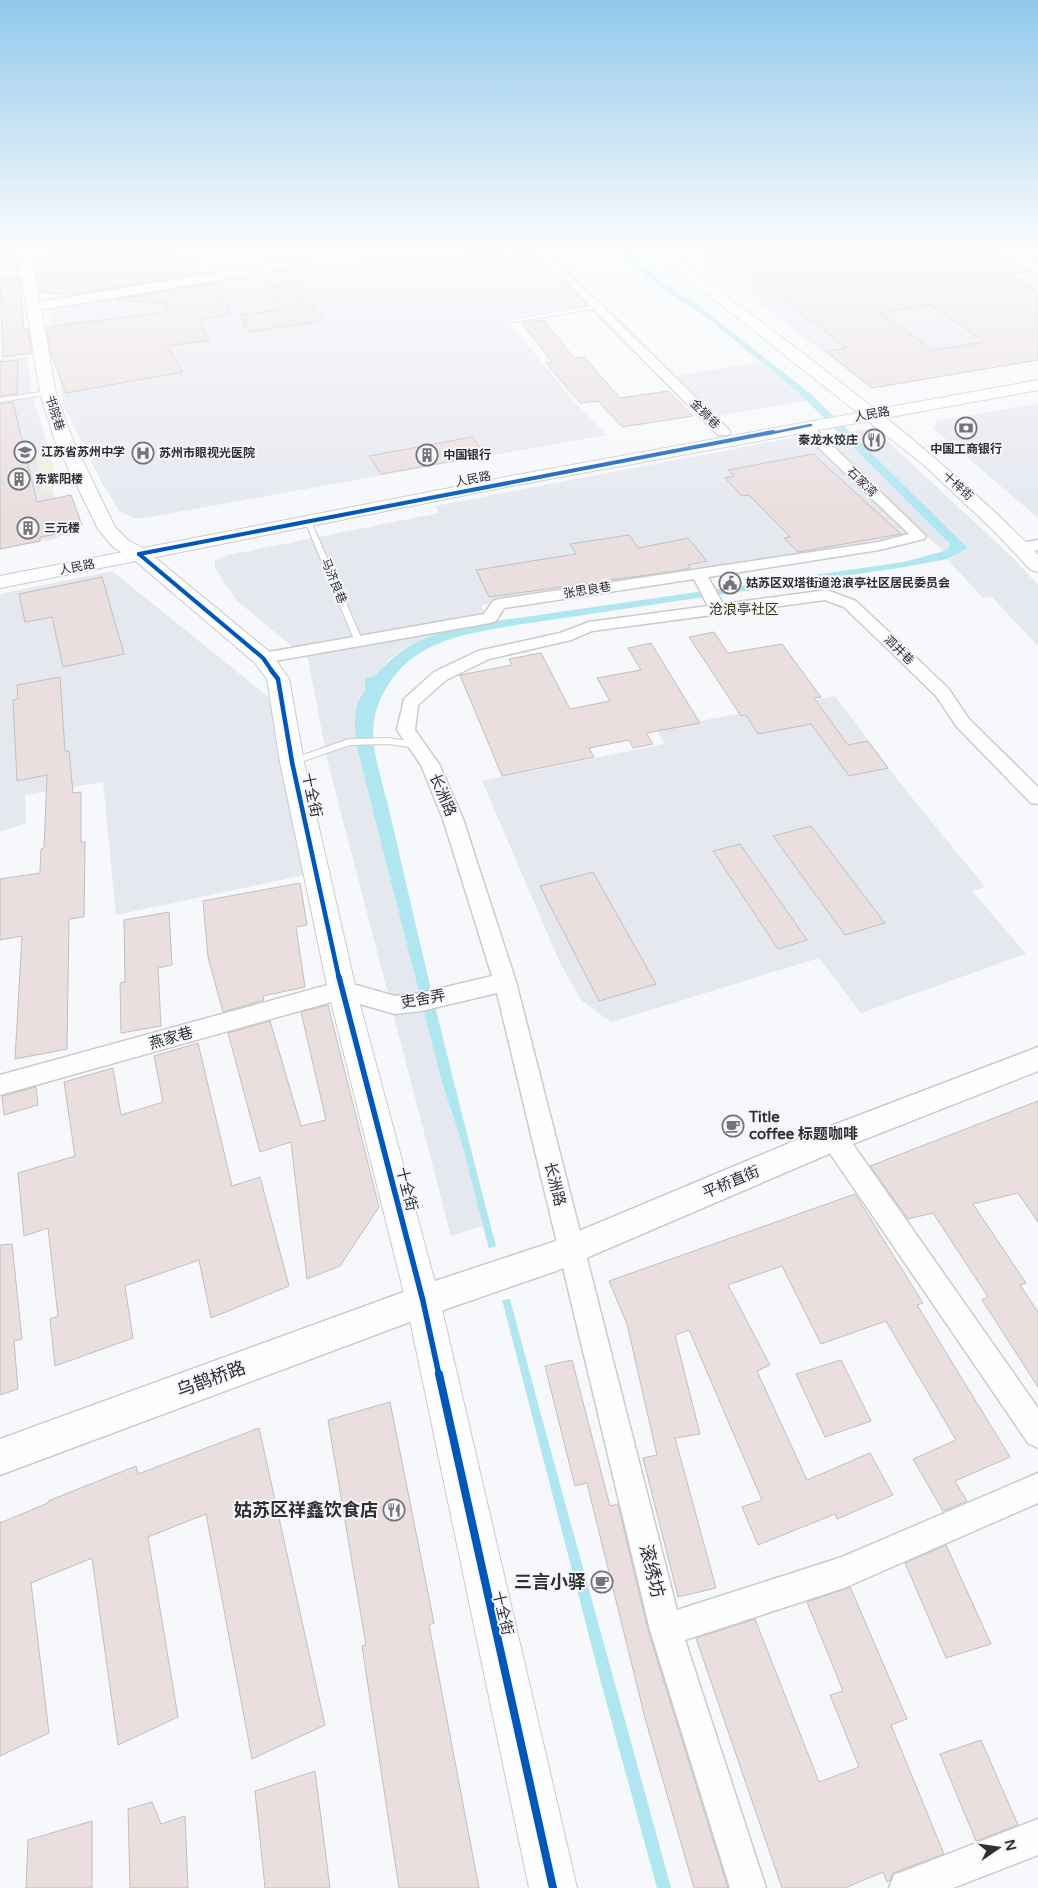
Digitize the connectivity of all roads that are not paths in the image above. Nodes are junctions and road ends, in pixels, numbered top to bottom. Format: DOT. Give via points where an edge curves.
graph roads {
  1 [pos="38,337"];
  2 [pos="627,337"];
  3 [pos="768,337"];
  4 [pos="773,337"];
  5 [pos="1038,377"];
  6 [pos="1038,385"];
  7 [pos="48,393"];
  8 [pos="0,400"];
  9 [pos="862,412"];
  10 [pos="808,423"];
  11 [pos="723,432"];
  12 [pos="308,521"];
  13 [pos="919,536"];
  14 [pos="1033,547"];
  15 [pos="130,549"];
  16 [pos="1038,566"];
  17 [pos="0,569"];
  18 [pos="698,572"];
  19 [pos="0,582"];
  20 [pos="712,599"];
  21 [pos="358,642"];
  22 [pos="263,658"];
  23 [pos="416,745"];
  24 [pos="292,762"];
  25 [pos="1038,798"];
  26 [pos="505,982"];
  27 [pos="342,990"];
  28 [pos="1038,1059"];
  29 [pos="0,1085"];
  30 [pos="834,1138"];
  31 [pos="564,1253"];
  32 [pos="423,1301"];
  33 [pos="1038,1433"];
  34 [pos="0,1457"];
  35 [pos="1038,1488"];
  36 [pos="666,1630"];
  37 [pos="1038,1837"];
  38 [pos="553,1888"];
  39 [pos="748,1888"];
  40 [pos="907,1888"];
  1 -- 7 [label="main road, 书院巷"];
  2 -- 11 [label="street, 金狮巷"];
  3 -- 9 [label="main road"];
  4 -- 9 [label="main road"];
  5 -- 9 [label="main road, 人民路"];
  6 -- 9 [label="main road, 人民路"];
  7 -- 8 [label="lane"];
  7 -- 15 [label="main road, 书院巷" via="64,441 107,529"];
  9 -- 10 [label="main road, 人民路"];
  9 -- 14 [label="main road, 十梓街"];
  10 -- 11 [label="main road, 人民路"];
  10 -- 12 [label="main road, 人民路"];
  10 -- 13 [label="street, 石家湾"];
  11 -- 15 [label="main road, 人民路"];
  12 -- 15 [label="main road, 人民路"];
  12 -- 21 [label="lane, 马济良巷"];
  13 -- 18 [label="street, 张思良巷" via="879,546"];
  14 -- 16 [label="main road, 十梓街"];
  15 -- 17 [label="main road, 人民路"];
  15 -- 19 [label="main road, 人民路"];
  15 -- 22 [label="main road, 十全街"];
  18 -- 20 [label="street"];
  18 -- 21 [label="street, 张思良巷" via="499,604 490,618"];
  20 -- 23 [label="street, 长洲路" via="484,655 440,676 410,703 406,730"];
  20 -- 25 [label="street, 泗井巷" via="827,594 850,604 942,692 963,723"];
  21 -- 22 [label="street, 张思良巷"];
  22 -- 24 [label="main road, 十全街" via="278,679"];
  23 -- 24 [label="lane" via="388,741 349,742"];
  23 -- 26 [label="street, 长洲路" via="430,764 453,819"];
  24 -- 27 [label="main road, 十全街"];
  26 -- 27 [label="street, 吏舍弄" via="395,1005"];
  26 -- 31 [label="street, 长洲路"];
  27 -- 29 [label="street, 燕家巷"];
  27 -- 32 [label="main road, 十全街"];
  28 -- 30 [label="street, 平桥直街"];
  30 -- 31 [label="street, 平桥直街"];
  30 -- 33 [label="street"];
  31 -- 32 [label="street, 平桥直街"];
  31 -- 36 [label="street, 滚绣坊"];
  32 -- 34 [label="street, 乌鹊桥路"];
  32 -- 38 [label="main road, 十全街"];
  35 -- 36 [label="street" via="844,1572"];
  36 -- 39 [label="street, 滚绣坊"];
  37 -- 40 [label="street"];
}
